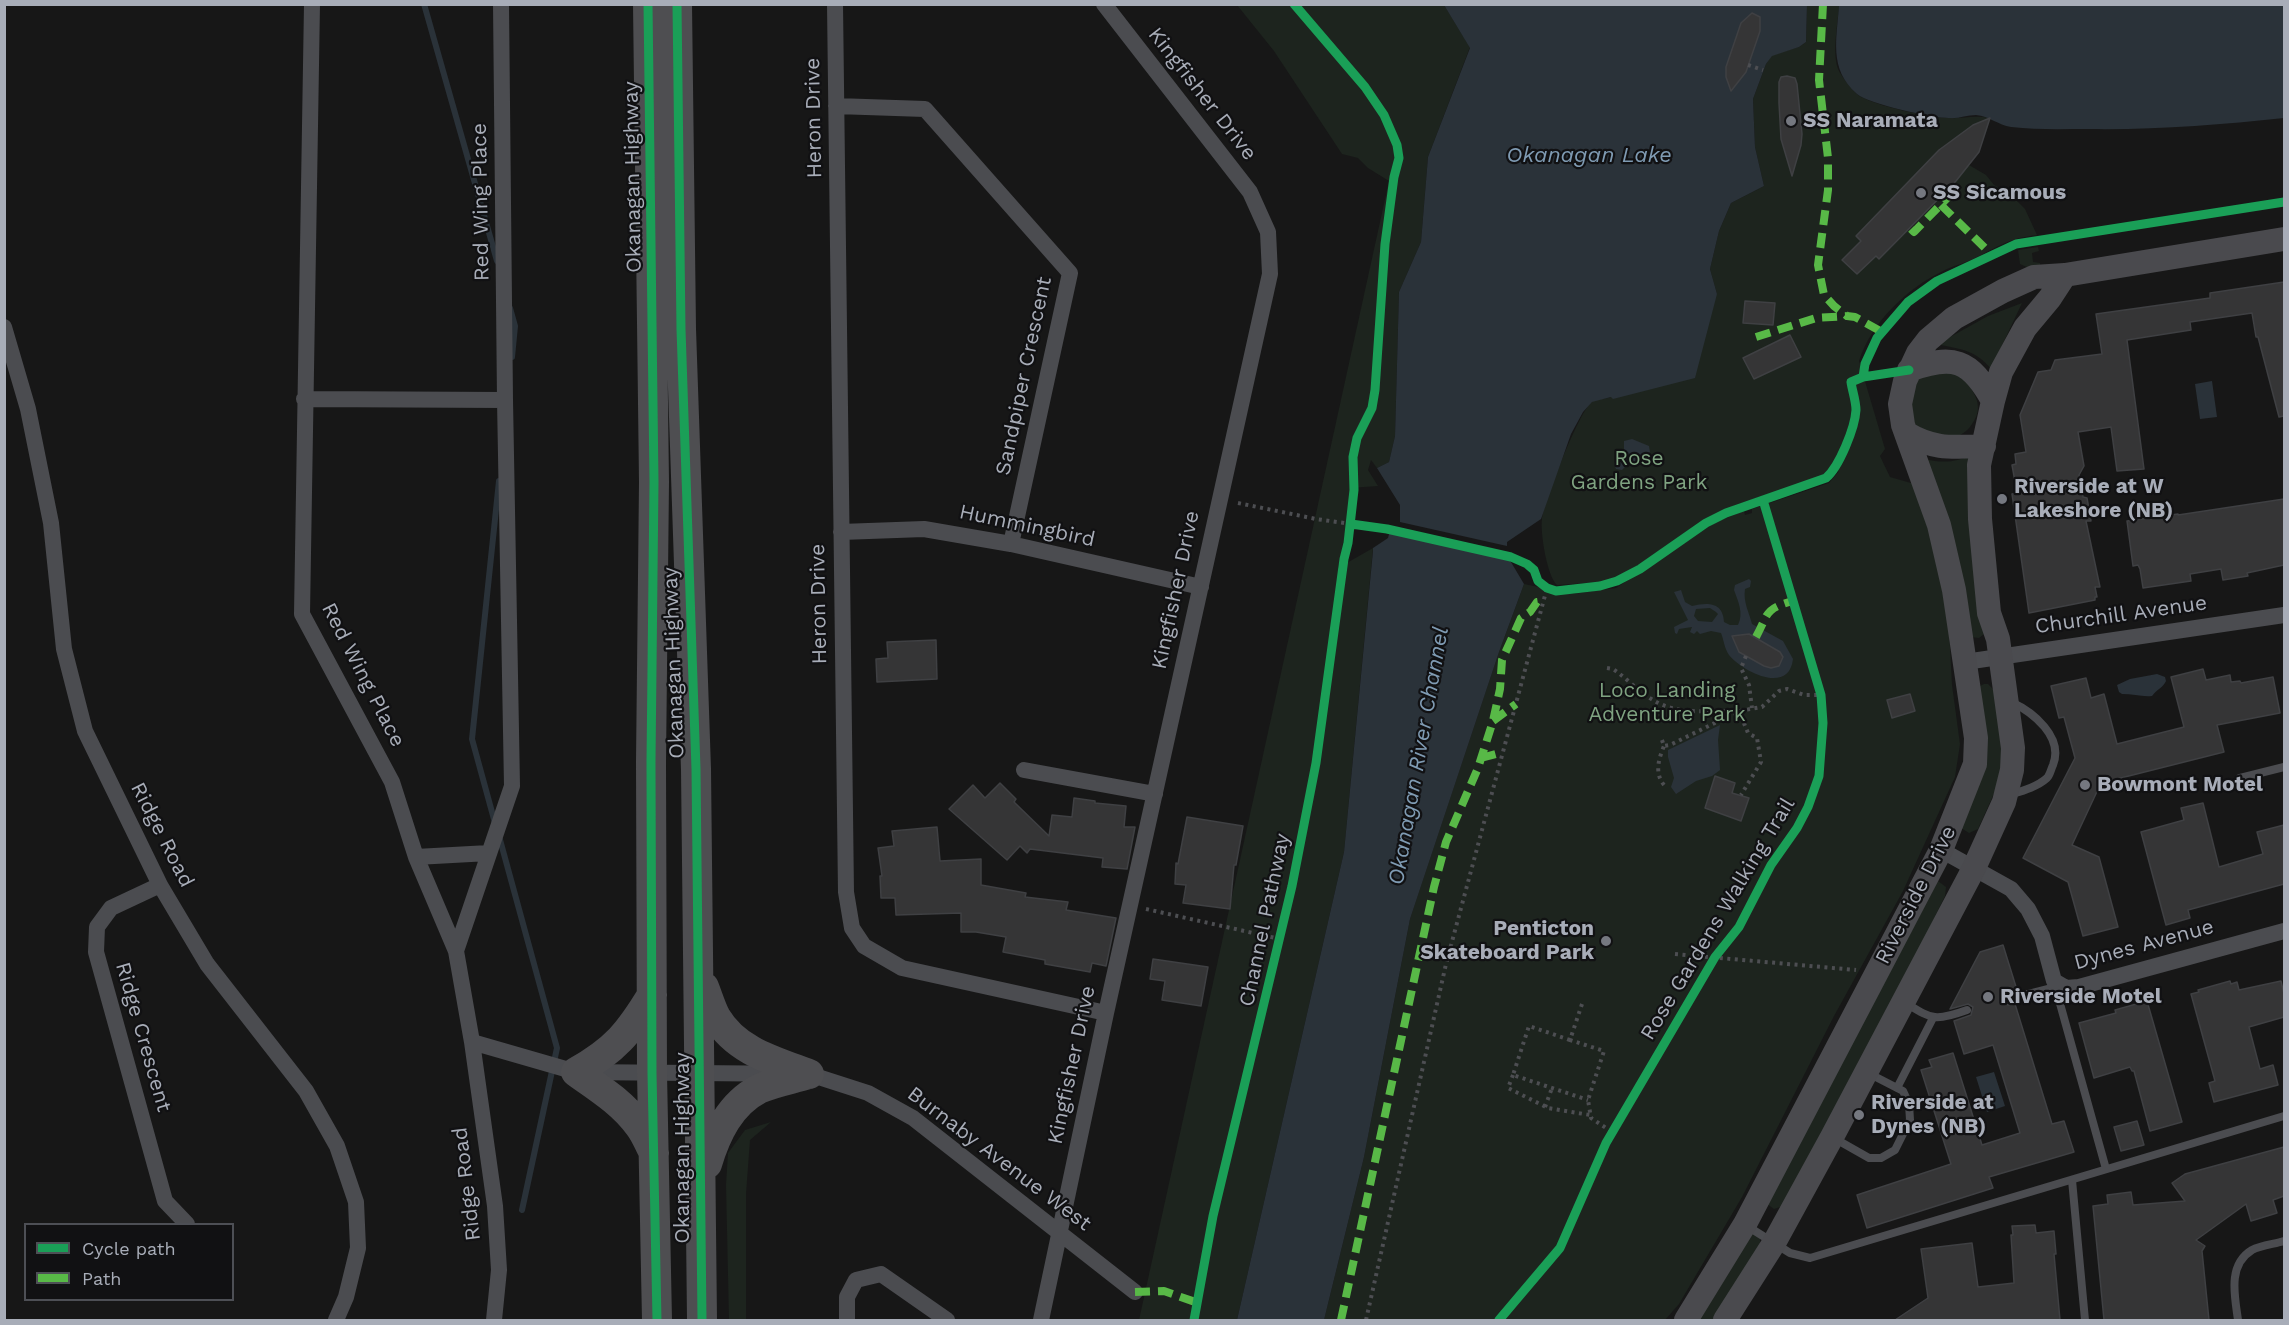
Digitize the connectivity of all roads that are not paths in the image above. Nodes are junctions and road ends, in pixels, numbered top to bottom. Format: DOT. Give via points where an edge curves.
graph roads {
  1 [pos="312,4"];
  2 [pos="501,4"];
  3 [pos="648,4"];
  4 [pos="677,4"];
  5 [pos="835,4"];
  6 [pos="1104,4"];
  7 [pos="836,106"];
  8 [pos="2284,239"];
  9 [pos="2065,275"];
  10 [pos="4,327"];
  11 [pos="1909,370"];
  12 [pos="304,399"];
  13 [pos="505,400"];
  14 [pos="1992,400"];
  15 [pos="1906,433"];
  16 [pos="1984,447"];
  17 [pos="841,532"];
  18 [pos="1011,544"];
  19 [pos="1201,587"];
  20 [pos="2284,615"];
  21 [pos="2001,656"];
  22 [pos="1965,662"];
  23 [pos="2007,701"];
  24 [pos="2284,767"];
  25 [pos="1024,770"];
  26 [pos="2240,777"];
  27 [pos="1155,794"];
  28 [pos="2006,796"];
  29 [pos="1941,850"];
  30 [pos="489,853"];
  31 [pos="416,857"];
  32 [pos="1974,868"];
  33 [pos="160,885"];
  34 [pos="2284,931"];
  35 [pos="456,951"];
  36 [pos="699,975"];
  37 [pos="2055,984"];
  38 [pos="652,995"];
  39 [pos="2009,999"];
  40 [pos="1903,1002"];
  41 [pos="1967,1010"];
  42 [pos="1106,1013"];
  43 [pos="1933,1018"];
  44 [pos="472,1042"];
  45 [pos="576,1072"];
  46 [pos="1867,1072"];
  47 [pos="652,1073"];
  48 [pos="700,1073"];
  49 [pos="809,1074"];
  50 [pos="1897,1088"];
  51 [pos="2284,1116"];
  52 [pos="1832,1137"];
  53 [pos="654,1153"];
  54 [pos="2106,1169"];
  55 [pos="2072,1180"];
  56 [pos="701,1184"];
  57 [pos="186,1223"];
  58 [pos="1744,1224"];
  59 [pos="1059,1233"];
  60 [pos="2284,1241"];
  61 [pos="1774,1243"];
  62 [pos="1135,1292"];
  63 [pos="336,1320"];
  64 [pos="494,1320"];
  65 [pos="657,1320"];
  66 [pos="702,1320"];
  67 [pos="847,1320"];
  68 [pos="946,1320"];
  69 [pos="1041,1320"];
  70 [pos="1686,1320"];
  71 [pos="1725,1320"];
  72 [pos="2085,1320"];
  73 [pos="2238,1320"];
  1 -- 12 [label="street, Red Wing Place"];
  2 -- 13 [label="street, Red Wing Place"];
  3 -- 38 [label="highway, Okanagan Highway" via="654,470"];
  4 -- 36 [label="highway, Okanagan Highway" via="681,329"];
  5 -- 7 [label="street, Heron Drive"];
  6 -- 19 [label="street, Kingfisher Drive" via="1250,192 1268,232 1270,274"];
  7 -- 17 [label="street, Heron Drive"];
  7 -- 18 [label="street, Sandpiper Crescent" via="925,109 1070,273"];
  8 -- 9 [label="street"];
  9 -- 11 [label="street" via="2034,277 1954,318 1928,340"];
  9 -- 14 [label="street" via="2011,351"];
  10 -- 33 [label="street, Ridge Road" via="28,409 48,512 64,649 85,731"];
  11 -- 14 [label="street" via="1937,361 1960,364 1977,375"];
  11 -- 15 [label="street" via="1900,404"];
  12 -- 13 [label="street"];
  12 -- 31 [label="street, Red Wing Place" via="302,614 392,782"];
  13 -- 30 [label="street, Red Wing Place" via="512,786"];
  14 -- 16 [label="street"];
  15 -- 16 [label="street" via="1936,447"];
  15 -- 22 [label="street, Riverside Drive" via="1948,561"];
  16 -- 21 [label="street, Riverside Drive" via="1979,465 1982,548 1989,613"];
  17 -- 18 [label="street, Hummingbird" via="924,529"];
  17 -- 42 [label="street, Heron Drive" via="846,892 852,928 864,946 902,968"];
  18 -- 19 [label="street, Hummingbird"];
  19 -- 27 [label="street, Kingfisher Drive"];
  20 -- 21 [label="street, Churchill Avenue"];
  21 -- 22 [label="street, Churchill Avenue"];
  21 -- 23 [label="street, Riverside Drive"];
  22 -- 29 [label="street, Riverside Drive" via="1976,764"];
  23 -- 28 [label="street, Riverside Drive" via="2013,748"];
  23 -- 28 [label="lane" via="2025,708 2039,720 2054,742 2056,759 2049,777"];
  24 -- 26 [label="lane"];
  25 -- 27 [label="street"];
  27 -- 42 [label="street, Kingfisher Drive"];
  28 -- 32 [label="street, Riverside Drive"];
  29 -- 32 [label="street, Dynes Avenue"];
  29 -- 58 [label="street, Riverside Drive"];
  30 -- 31 [label="street"];
  30 -- 35 [label="street, Red Wing Place"];
  31 -- 35 [label="street, Red Wing Place"];
  32 -- 37 [label="street, Dynes Avenue" via="2011,889 2028,909 2042,936"];
  32 -- 40 [label="street, Riverside Drive"];
  33 -- 57 [label="street, Ridge Crescent" via="111,908 97,927 96,952 165,1201"];
  33 -- 63 [label="street, Ridge Road" via="207,964 306,1090 337,1146 356,1202 358,1248"];
  34 -- 37 [label="street, Dynes Avenue" via="2079,987"];
  35 -- 44 [label="street"];
  36 -- 48 [label="highway, Okanagan Highway"];
  36 -- 49 [label="highway" via="716,1017 734,1040 761,1056"];
  37 -- 39 [label="lane"];
  37 -- 54 [label="lane"];
  38 -- 45 [label="highway" via="622,1039"];
  38 -- 47 [label="highway, Okanagan Highway"];
  40 -- 43 [label="lane"];
  40 -- 46 [label="street, Riverside Drive"];
  41 -- 43 [label="lane"];
  42 -- 59 [label="street, Kingfisher Drive"];
  43 -- 50 [label="lane"];
  44 -- 45 [label="street, Burnaby Avenue West"];
  44 -- 64 [label="street, Ridge Road" via="495,1206 499,1270"];
  45 -- 47 [label="street, Burnaby Avenue West"];
  45 -- 53 [label="highway" via="624,1108"];
  46 -- 50 [label="lane"];
  46 -- 52 [label="street, Riverside Drive"];
  47 -- 48 [label="street, Burnaby Avenue West"];
  47 -- 53 [label="highway, Okanagan Highway"];
  48 -- 49 [label="street, Burnaby Avenue West"];
  48 -- 56 [label="highway, Okanagan Highway"];
  49 -- 56 [label="highway" via="759,1089 733,1108 715,1139"];
  49 -- 59 [label="street, Burnaby Avenue West" via="868,1093 913,1118"];
  50 -- 52 [label="lane" via="1909,1104 1910,1120 1895,1150 1881,1158 1869,1158"];
  51 -- 54 [label="lane"];
  52 -- 61 [label="street, Riverside Drive"];
  53 -- 65 [label="highway, Okanagan Highway"];
  54 -- 55 [label="lane"];
  55 -- 61 [label="lane" via="1810,1258"];
  55 -- 72 [label="lane"];
  56 -- 66 [label="highway, Okanagan Highway"];
  58 -- 61 [label="lane"];
  58 -- 70 [label="street, Riverside Drive"];
  59 -- 62 [label="street, Burnaby Avenue West"];
  59 -- 69 [label="street, Kingfisher Drive"];
  60 -- 73 [label="lane" via="2252,1250 2237,1266 2234,1284"];
  61 -- 71 [label="street, Riverside Drive"];
  67 -- 68 [label="street" via="847,1297 856,1280 881,1274"];
}
